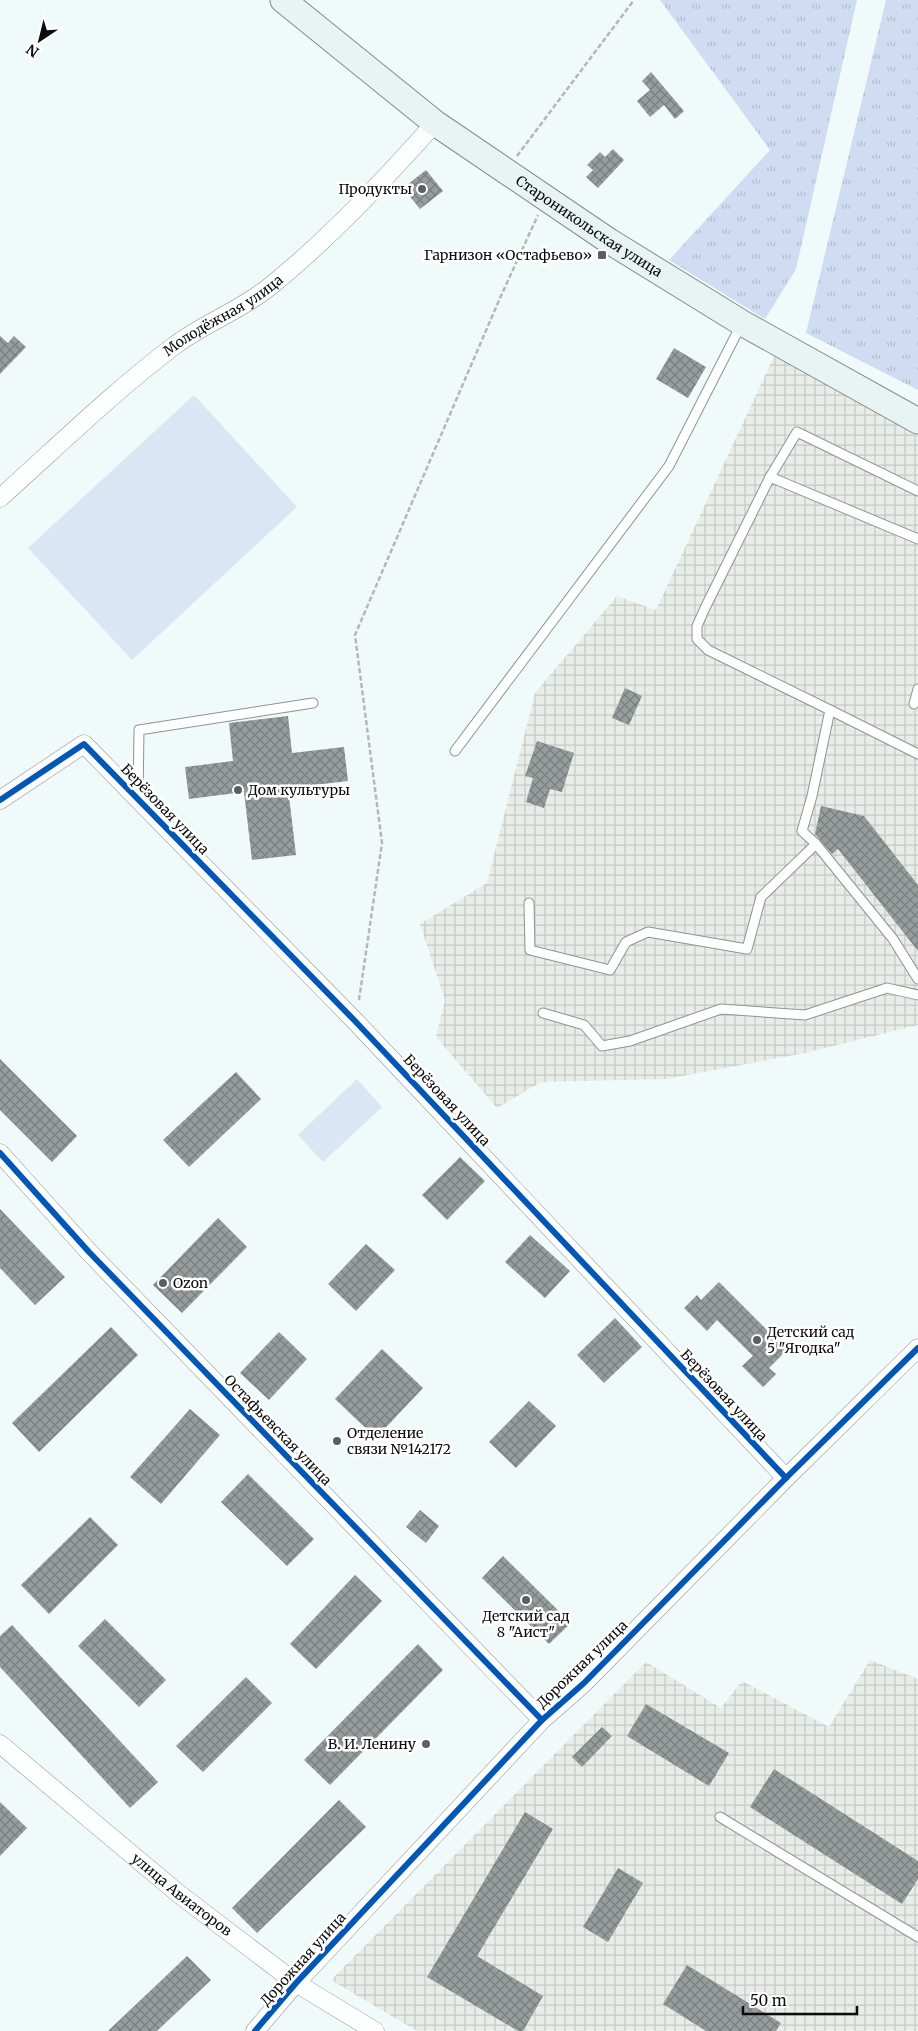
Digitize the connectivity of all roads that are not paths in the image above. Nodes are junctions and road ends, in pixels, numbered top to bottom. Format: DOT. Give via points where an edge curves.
graph roads {
  1 [pos="283,0"];
  2 [pos="435,123"];
  3 [pos="742,323"];
  4 [pos="918,421"];
  5 [pos="770,477"];
  6 [pos="918,491"];
  7 [pos="0,498"];
  8 [pos="918,539"];
  9 [pos="918,689"];
  10 [pos="313,703"];
  11 [pos="914,704"];
  12 [pos="830,710"];
  13 [pos="455,751"];
  14 [pos="918,754"];
  15 [pos="138,799"];
  16 [pos="0,800"];
  17 [pos="816,844"];
  18 [pos="529,903"];
  19 [pos="918,979"];
  20 [pos="918,995"];
  21 [pos="543,1013"];
  22 [pos="0,1153"];
  23 [pos="918,1348"];
  24 [pos="786,1478"];
  25 [pos="542,1720"];
  26 [pos="0,1744"];
  27 [pos="720,1818"];
  28 [pos="918,1937"];
  29 [pos="296,1983"];
  30 [pos="255,2031"];
  31 [pos="375,2031"];
  1 -- 2 [label="street, Староникольская улица"];
  2 -- 3 [label="street, Староникольская улица" via="609,241"];
  2 -- 7 [label="street, Молодёжная улица" via="339,224 267,289 176,344"];
  3 -- 4 [label="street, Староникольская улица"];
  3 -- 13 [label="lane" via="668,466"];
  5 -- 6 [label="lane" via="797,432"];
  5 -- 8 [label="lane"];
  5 -- 12 [label="lane" via="705,608 697,626 696,639 708,650"];
  9 -- 11 [label="lane"];
  10 -- 15 [label="lane" via="139,730"];
  12 -- 14 [label="lane"];
  12 -- 17 [label="lane" via="802,831"];
  15 -- 16 [label="street, Берёзовая улица" via="84,744"];
  15 -- 24 [label="street, Берёзовая улица" via="355,1021"];
  17 -- 18 [label="lane" via="761,897 747,949 648,932 626,942 610,970 530,950"];
  17 -- 19 [label="lane" via="893,939"];
  20 -- 21 [label="lane" via="887,988 805,1015 722,1010 630,1041 602,1046 584,1025"];
  22 -- 25 [label="street, Остафьевская улица" via="89,1252"];
  23 -- 24 [label="street, Дорожная улица"];
  24 -- 25 [label="street, Дорожная улица" via="584,1682"];
  25 -- 29 [label="street, Дорожная улица"];
  26 -- 29 [label="street, улица Авиаторов" via="179,1894"];
  27 -- 28 [label="lane"];
  29 -- 30 [label="street, Дорожная улица"];
  29 -- 31 [label="street, улица Авиаторов"];
}
